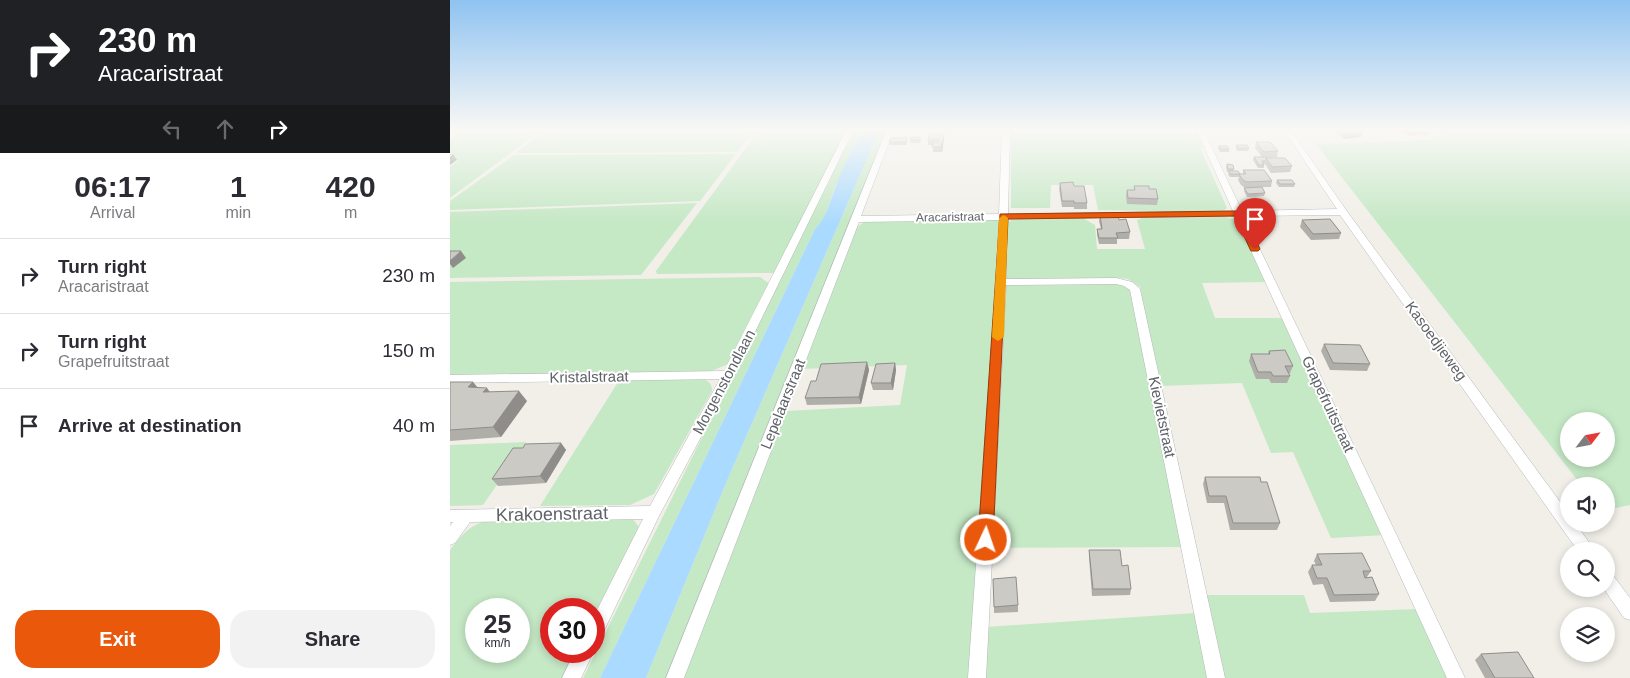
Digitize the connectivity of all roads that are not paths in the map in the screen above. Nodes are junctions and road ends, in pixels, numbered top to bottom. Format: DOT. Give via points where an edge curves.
graph roads {
  1 [pos="836,161"];
  2 [pos="879,161"];
  3 [pos="1005,161"];
  4 [pos="1213,161"];
  5 [pos="1307,161"];
  6 [pos="1343,212"];
  7 [pos="1238,213"];
  8 [pos="1004,216"];
  9 [pos="856,218"];
  10 [pos="1001,282"];
  11 [pos="728,375"];
  12 [pos="450,379"];
  13 [pos="654,512"];
  14 [pos="450,516"];
  15 [pos="466,516"];
  16 [pos="450,538"];
  17 [pos="1581,542"];
  18 [pos="1615,591"];
  19 [pos="605,611"];
  20 [pos="1630,612"];
  21 [pos="579,663"];
  22 [pos="571,678"];
  23 [pos="675,678"];
  24 [pos="977,678"];
  25 [pos="1216,678"];
  26 [pos="1456,678"];
  1 -- 11 [label="street, Morgenstondlaan"];
  2 -- 9 [label="street, Lepelaarstraat"];
  3 -- 8 [label="street"];
  4 -- 7 [label="street, Grapefruitstraat"];
  5 -- 6 [label="street, Kasoedjieweg"];
  6 -- 7 [label="street, Aracaristraat"];
  6 -- 17 [label="street, Kasoedjieweg"];
  7 -- 8 [label="street, Aracaristraat"];
  7 -- 26 [label="street, Grapefruitstraat"];
  8 -- 9 [label="street, Aracaristraat"];
  8 -- 10 [label="street"];
  9 -- 23 [label="street, Lepelaarstraat"];
  10 -- 24 [label="street"];
  10 -- 25 [label="street, Kievietstraat" via="1116,281 1135,289"];
  11 -- 12 [label="street, Kristalstraat"];
  11 -- 13 [label="street, Morgenstondlaan"];
  13 -- 15 [label="street, Krakoenstraat"];
  13 -- 19 [label="street, Morgenstondlaan"];
  14 -- 15 [label="street, Krakoenstraat"];
  15 -- 16 [label="street"];
  18 -- 20 [label="street"];
  21 -- 22 [label="street"];
}
